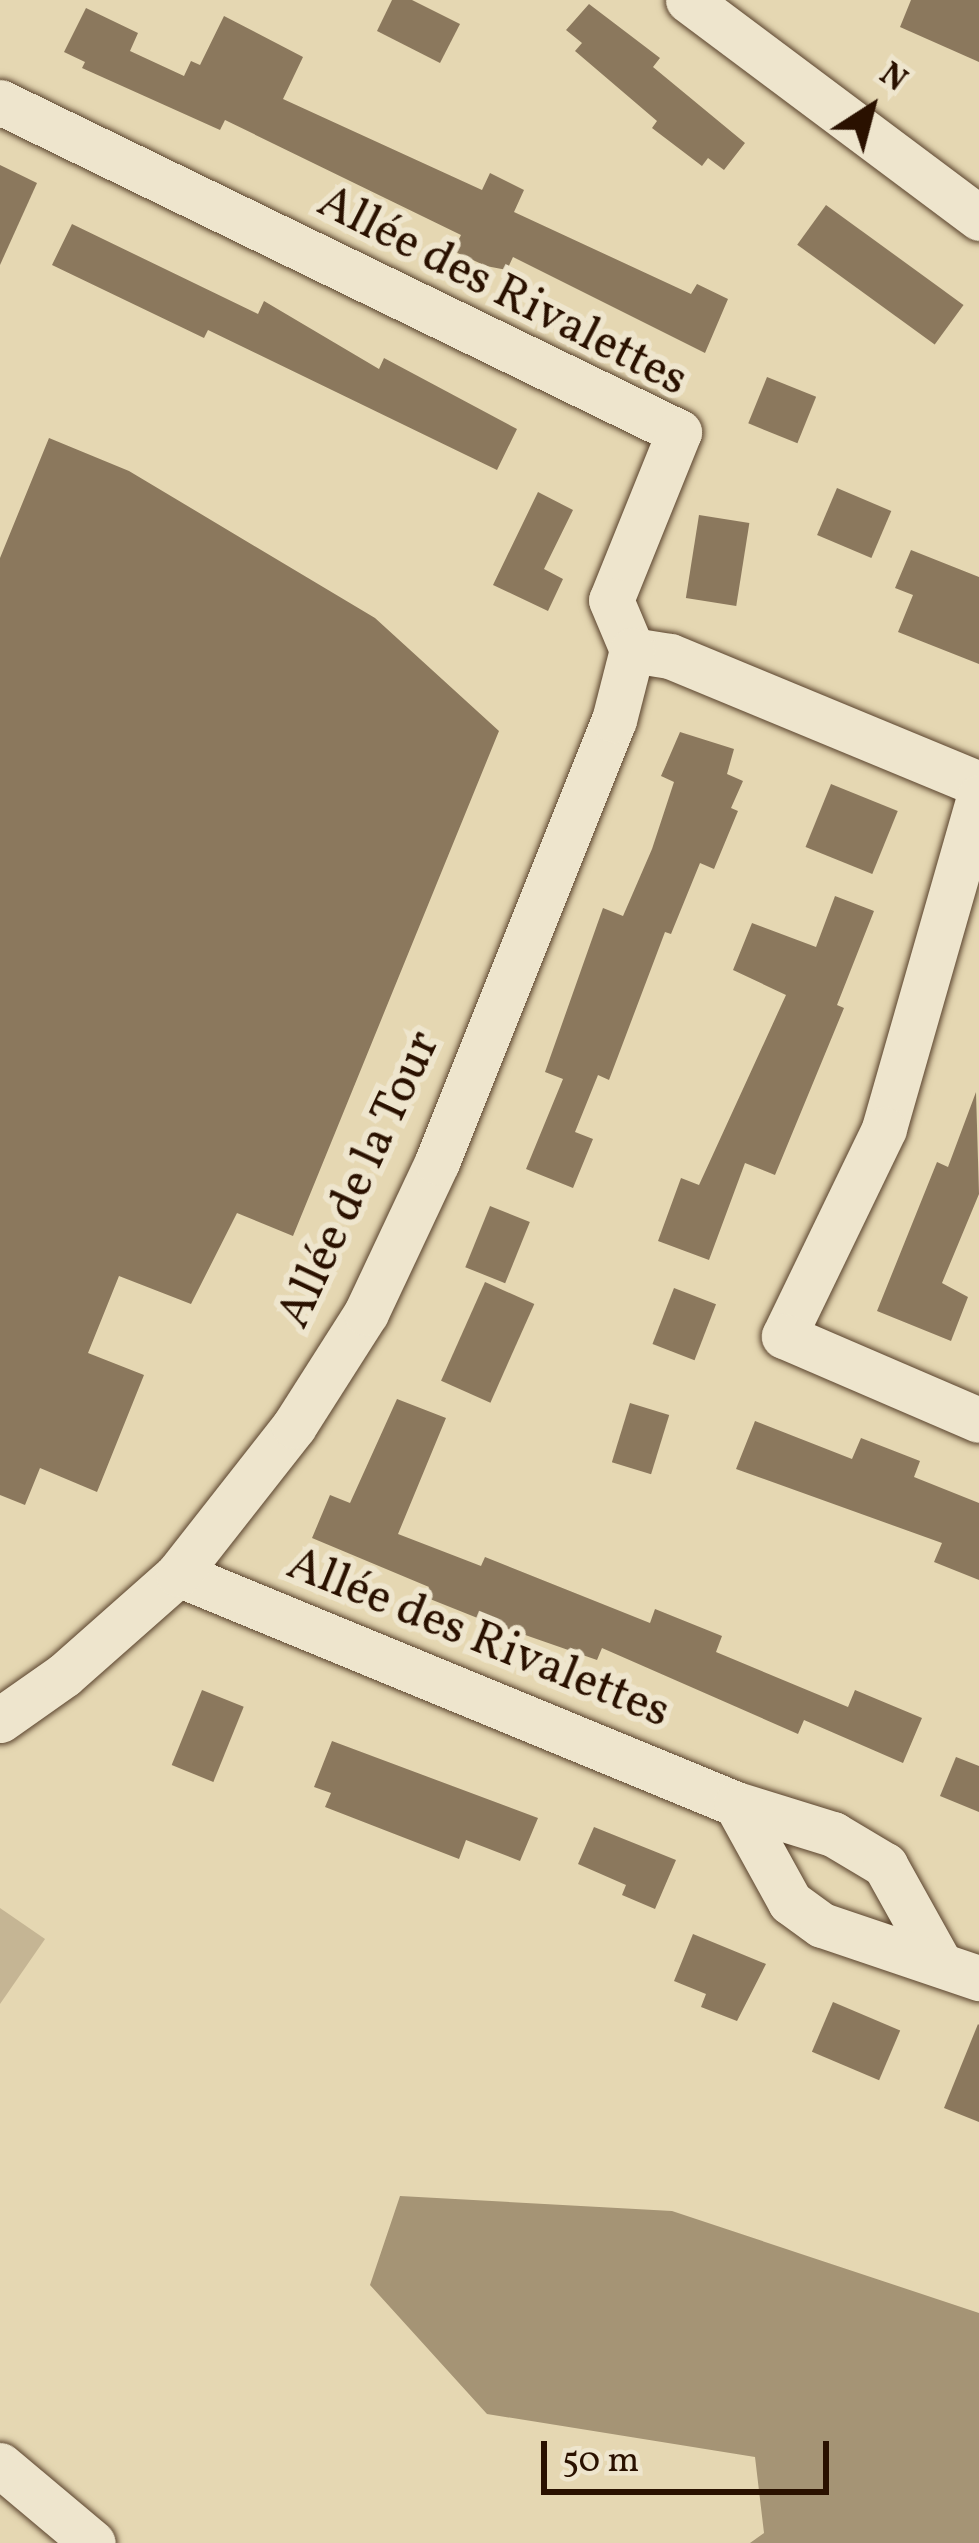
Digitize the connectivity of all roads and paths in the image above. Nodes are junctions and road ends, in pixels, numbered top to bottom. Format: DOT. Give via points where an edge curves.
graph roads {
  1 [pos="688,0"];
  2 [pos="0,102"];
  3 [pos="979,218"];
  4 [pos="632,650"];
  5 [pos="979,784"];
  6 [pos="979,797"];
  7 [pos="979,1420"];
  8 [pos="178,1574"];
  9 [pos="0,1720"];
  10 [pos="736,1804"];
  11 [pos="959,1970"];
  12 [pos="0,2465"];
  13 [pos="69,2537"];
  1 -- 3 [label="street"];
  2 -- 4 [label="street, Allée des Rivalettes" via="679,432 610,599"];
  4 -- 5 [label="street" via="670,656"];
  4 -- 8 [label="street, Allée de la Tour" via="614,720 437,1162 365,1313 294,1426"];
  6 -- 7 [label="street" via="884,1129 784,1336"];
  8 -- 9 [label="street, Allée de la Tour" via="93,1652"];
  8 -- 10 [label="street, Allée des Rivalettes"];
  10 -- 11 [label="street, Allée des Rivalettes" via="833,1834 885,1865"];
  10 -- 11 [label="street, Allée des Rivalettes" via="790,1902 822,1925"];
  12 -- 13 [label="street"];
}
